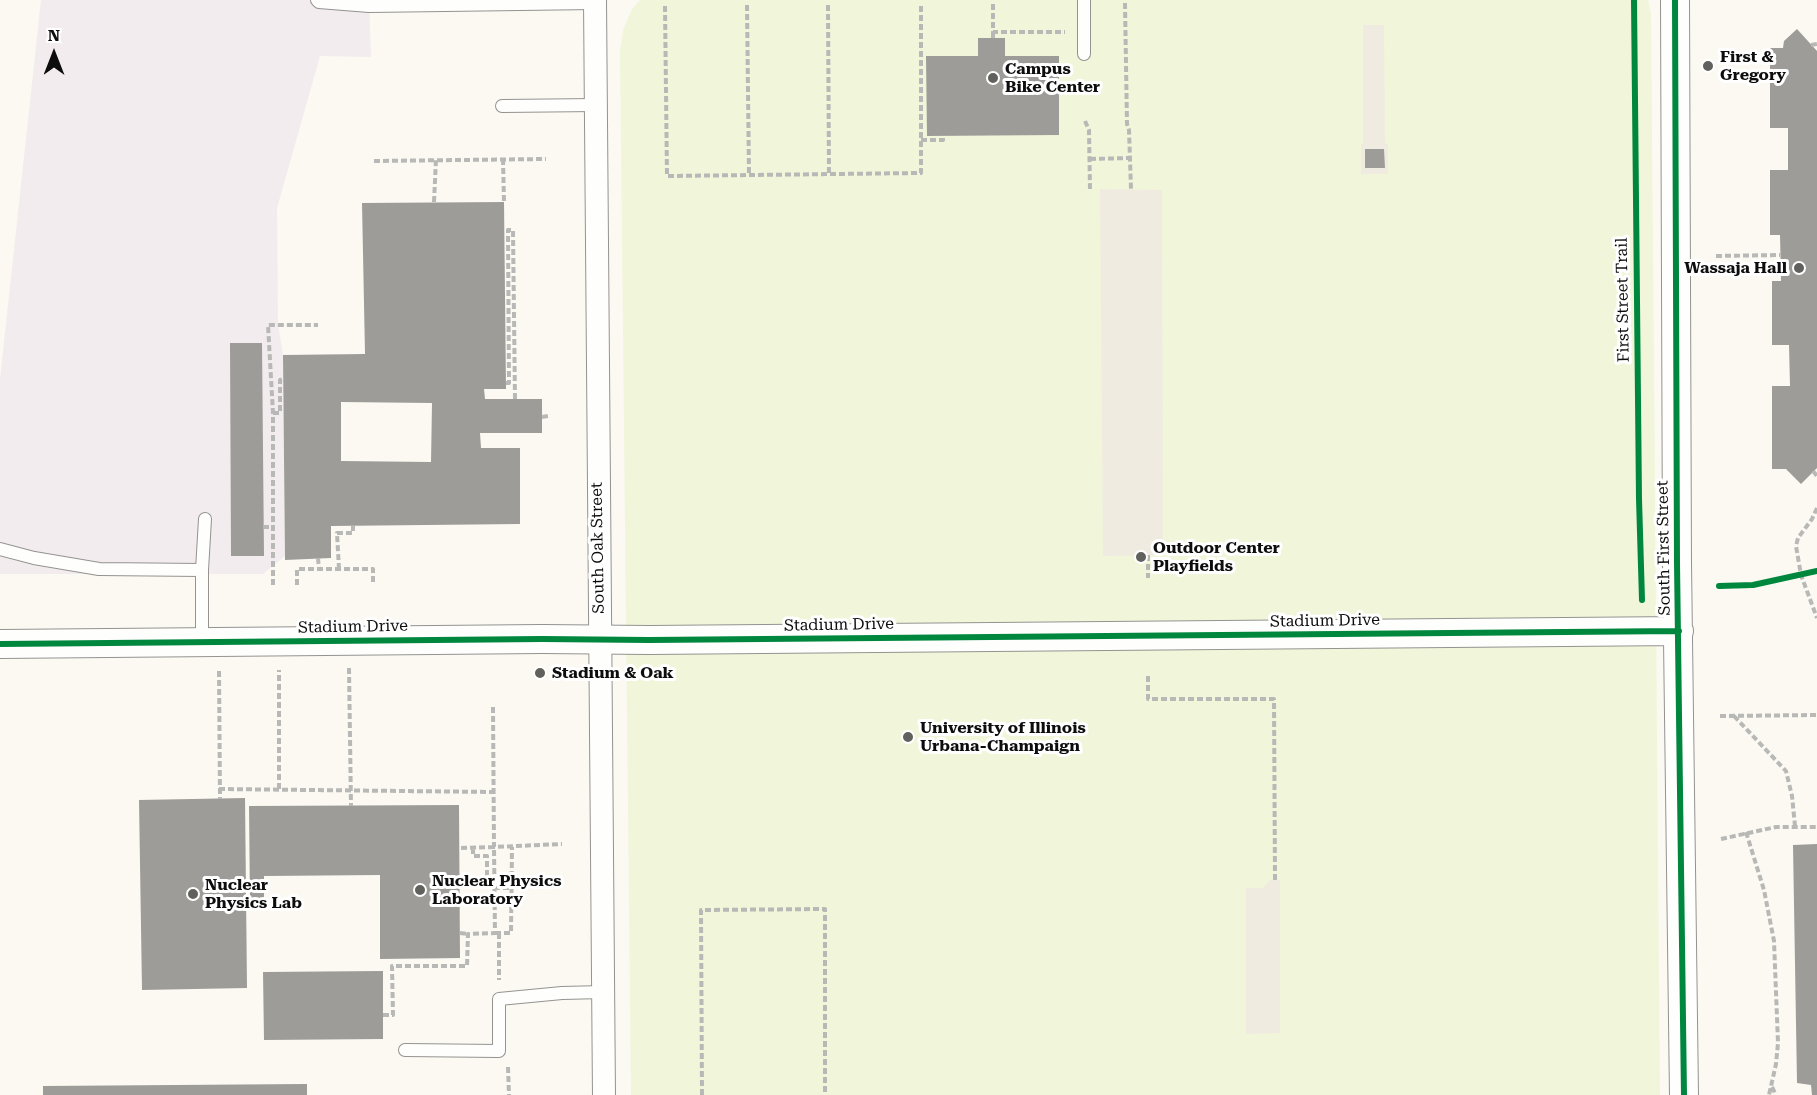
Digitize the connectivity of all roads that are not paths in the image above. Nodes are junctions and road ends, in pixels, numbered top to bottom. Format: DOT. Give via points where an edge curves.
graph roads {
  1 [pos="317,0"];
  2 [pos="1084,0"];
  3 [pos="1676,0"];
  4 [pos="595,2"];
  5 [pos="1084,54"];
  6 [pos="596,105"];
  7 [pos="501,106"];
  8 [pos="205,519"];
  9 [pos="0,549"];
  10 [pos="202,570"];
  11 [pos="1679,631"];
  12 [pos="599,639"];
  13 [pos="210,643"];
  14 [pos="0,644"];
  15 [pos="603,992"];
  16 [pos="405,1050"];
  17 [pos="604,1095"];
  18 [pos="1684,1095"];
  1 -- 4 [label="lane" via="369,6"];
  2 -- 5 [label="lane"];
  3 -- 11 [label="street, South First Street"];
  4 -- 6 [label="street, South Oak Street"];
  6 -- 7 [label="lane"];
  6 -- 12 [label="street, South Oak Street"];
  8 -- 10 [label="lane"];
  9 -- 10 [label="lane" via="99,568"];
  10 -- 13 [label="lane"];
  11 -- 12 [label="street, Stadium Drive"];
  11 -- 18 [label="street, South First Street"];
  12 -- 13 [label="street, Stadium Drive"];
  12 -- 15 [label="street, South Oak Street"];
  13 -- 14 [label="street, Stadium Drive"];
  15 -- 16 [label="lane" via="499,999 499,1051"];
  15 -- 17 [label="street, South Oak Street"];
}
